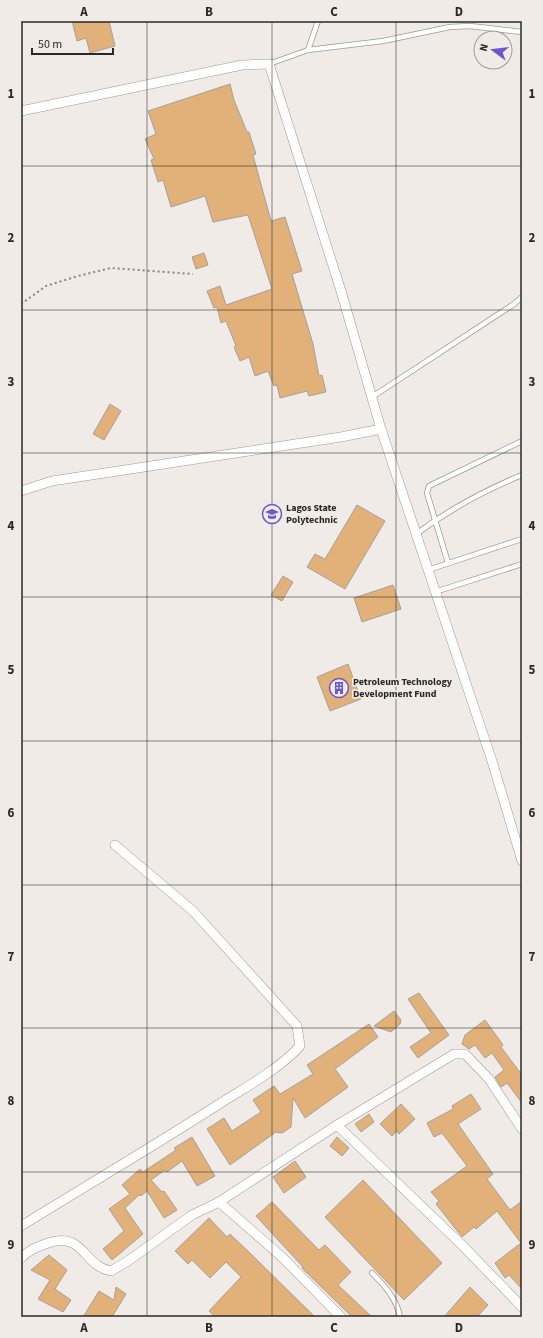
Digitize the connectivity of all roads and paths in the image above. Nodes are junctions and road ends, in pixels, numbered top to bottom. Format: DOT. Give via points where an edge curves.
graph roads {
  1 [pos="318,21"];
  2 [pos="522,32"];
  3 [pos="308,50"];
  4 [pos="269,64"];
  5 [pos="21,111"];
  6 [pos="193,274"];
  7 [pos="522,296"];
  8 [pos="21,304"];
  9 [pos="372,397"];
  10 [pos="381,429"];
  11 [pos="522,441"];
  12 [pos="522,475"];
  13 [pos="21,491"];
  14 [pos="435,520"];
  15 [pos="416,534"];
  16 [pos="522,539"];
  17 [pos="448,563"];
  18 [pos="522,564"];
  19 [pos="428,570"];
  20 [pos="435,592"];
  21 [pos="114,845"];
  22 [pos="522,861"];
  23 [pos="337,1125"];
  24 [pos="522,1129"];
  25 [pos="219,1202"];
  26 [pos="21,1226"];
  27 [pos="21,1258"];
  28 [pos="372,1273"];
  29 [pos="522,1306"];
  30 [pos="340,1317"];
  31 [pos="400,1317"];
  1 -- 3 [label="lane"];
  2 -- 3 [label="lane" via="470,26 450,27 383,41"];
  3 -- 4 [label="lane"];
  4 -- 5 [label="street" via="242,65"];
  4 -- 9 [label="street"];
  6 -- 8 [label="path" via="111,268 46,286"];
  7 -- 9 [label="lane" via="514,304"];
  9 -- 10 [label="street"];
  10 -- 13 [label="street" via="52,481"];
  10 -- 15 [label="street"];
  11 -- 14 [label="lane" via="429,486 427,493"];
  12 -- 14 [label="lane" via="493,487"];
  14 -- 15 [label="lane"];
  14 -- 17 [label="lane"];
  15 -- 19 [label="street"];
  16 -- 17 [label="lane"];
  17 -- 19 [label="lane"];
  18 -- 20 [label="lane"];
  19 -- 20 [label="street"];
  20 -- 22 [label="street" via="492,761"];
  21 -- 26 [label="street" via="193,911 297,1026 300,1046 289,1058 233,1095"];
  23 -- 24 [label="street" via="444,1059 454,1054 465,1054 489,1079"];
  23 -- 25 [label="street"];
  23 -- 29 [label="street"];
  25 -- 27 [label="street" via="192,1215 110,1271 99,1267 75,1244 67,1240 56,1240 29,1250"];
  25 -- 30 [label="street" via="282,1257"];
  28 -- 31 [label="lane" via="385,1286 399,1308"];
}
